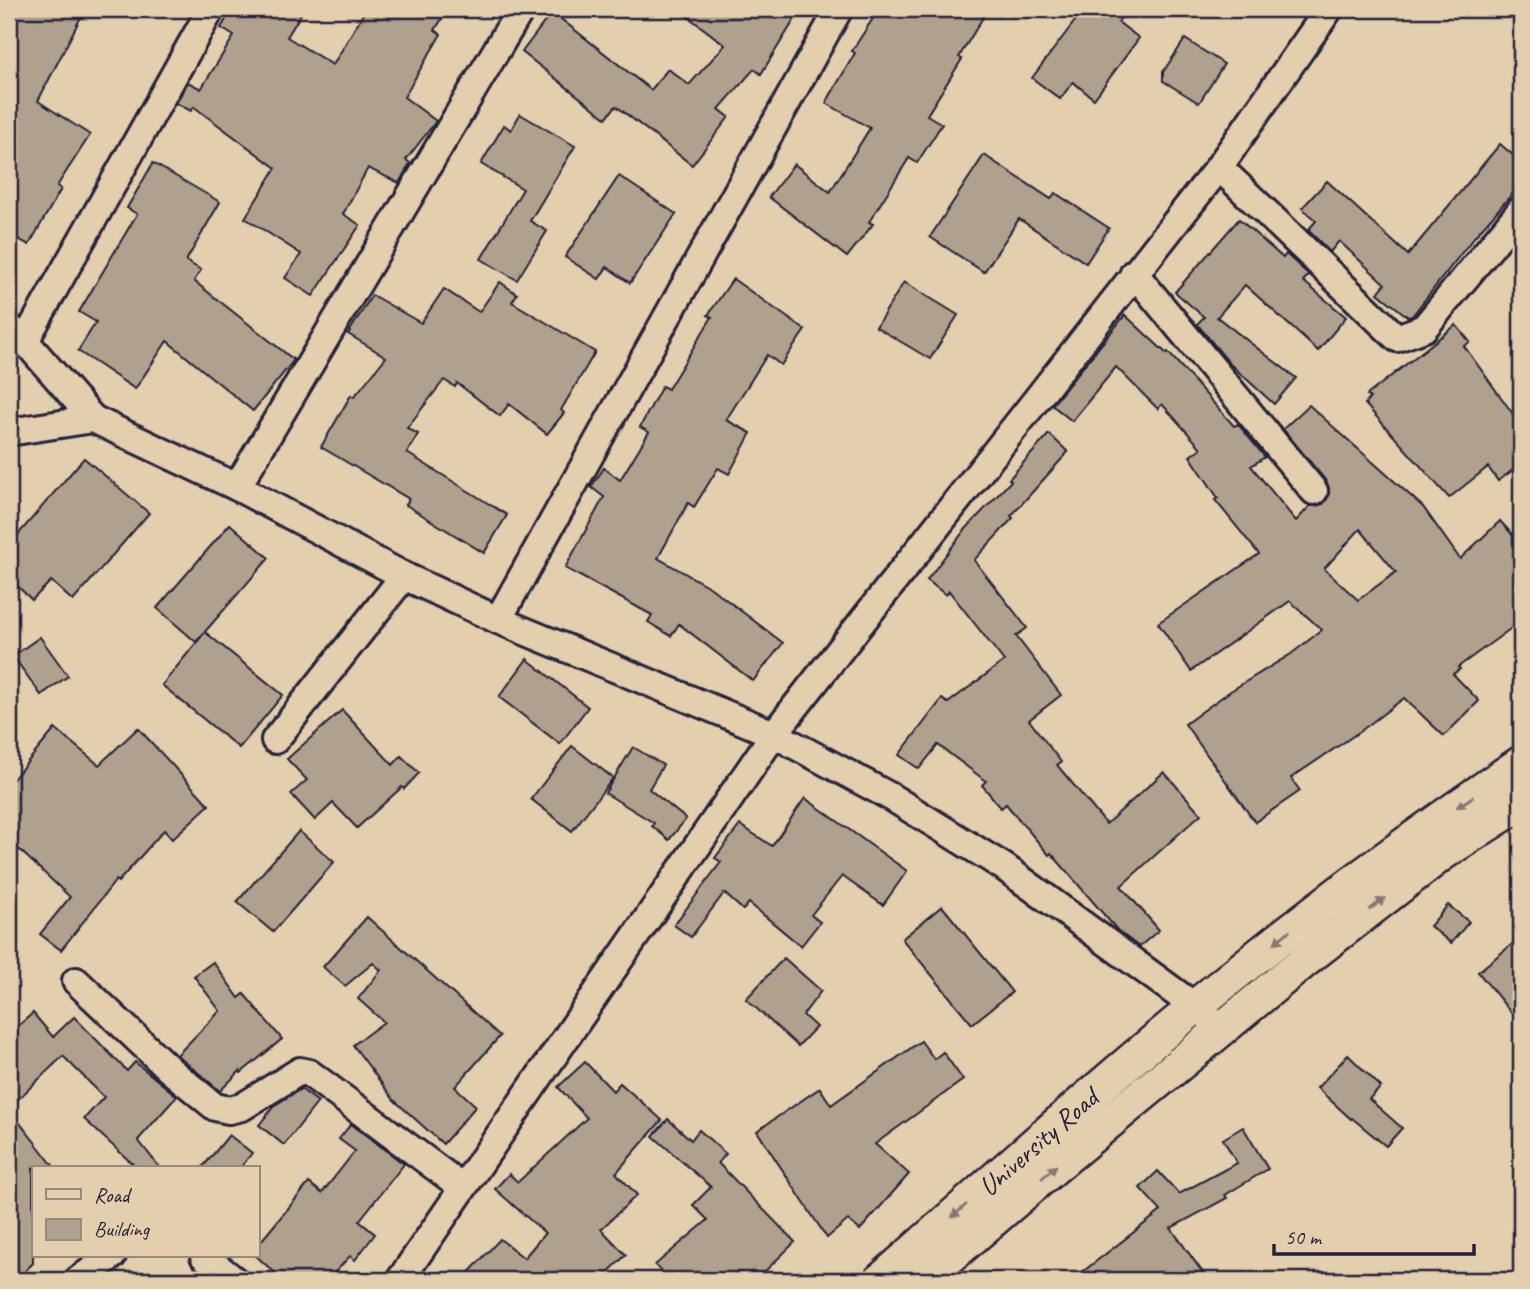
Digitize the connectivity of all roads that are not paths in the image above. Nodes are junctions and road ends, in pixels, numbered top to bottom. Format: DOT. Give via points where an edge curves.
graph roads {
  1 [pos="211,9"];
  2 [pos="520,9"];
  3 [pos="839,9"];
  4 [pos="1329,9"];
  5 [pos="1219,167"];
  6 [pos="1521,210"];
  7 [pos="1135,273"];
  8 [pos="17,334"];
  9 [pos="93,419"];
  10 [pos="9,432"];
  11 [pos="237,487"];
  12 [pos="1314,491"];
  13 [pos="404,576"];
  14 [pos="498,621"];
  15 [pos="774,734"];
  16 [pos="275,740"];
  17 [pos="1521,763"];
  18 [pos="1521,803"];
  19 [pos="76,981"];
  20 [pos="1209,1017"];
  21 [pos="462,1187"];
  22 [pos="109,1258"];
  23 [pos="206,1258"];
  24 [pos="78,1280"];
  25 [pos="234,1280"];
  26 [pos="400,1280"];
  27 [pos="881,1280"];
  28 [pos="923,1280"];
  1 -- 8 [label="street"];
  2 -- 11 [label="street"];
  3 -- 14 [label="street"];
  4 -- 5 [label="street"];
  5 -- 6 [label="street" via="1397,338 1424,328"];
  5 -- 7 [label="street"];
  7 -- 12 [label="street"];
  7 -- 15 [label="street"];
  8 -- 9 [label="street"];
  9 -- 10 [label="street"];
  9 -- 11 [label="street"];
  11 -- 13 [label="street"];
  13 -- 14 [label="street"];
  13 -- 16 [label="street"];
  14 -- 15 [label="street"];
  15 -- 20 [label="street" via="891,797 1003,867"];
  15 -- 21 [label="street"];
  17 -- 20 [label="main road, University Road, one-way" via="1318,909"];
  20 -- 18 [label="main road, University Road, one-way"];
  19 -- 21 [label="street" via="215,1107 242,1107 300,1071 309,1073"];
  20 -- 27 [label="main road, University Road, one-way" via="1037,1141"];
  28 -- 20 [label="main road, University Road, one-way"];
  21 -- 26 [label="street"];
  22 -- 24 [label="street"];
  23 -- 25 [label="street"];
}
